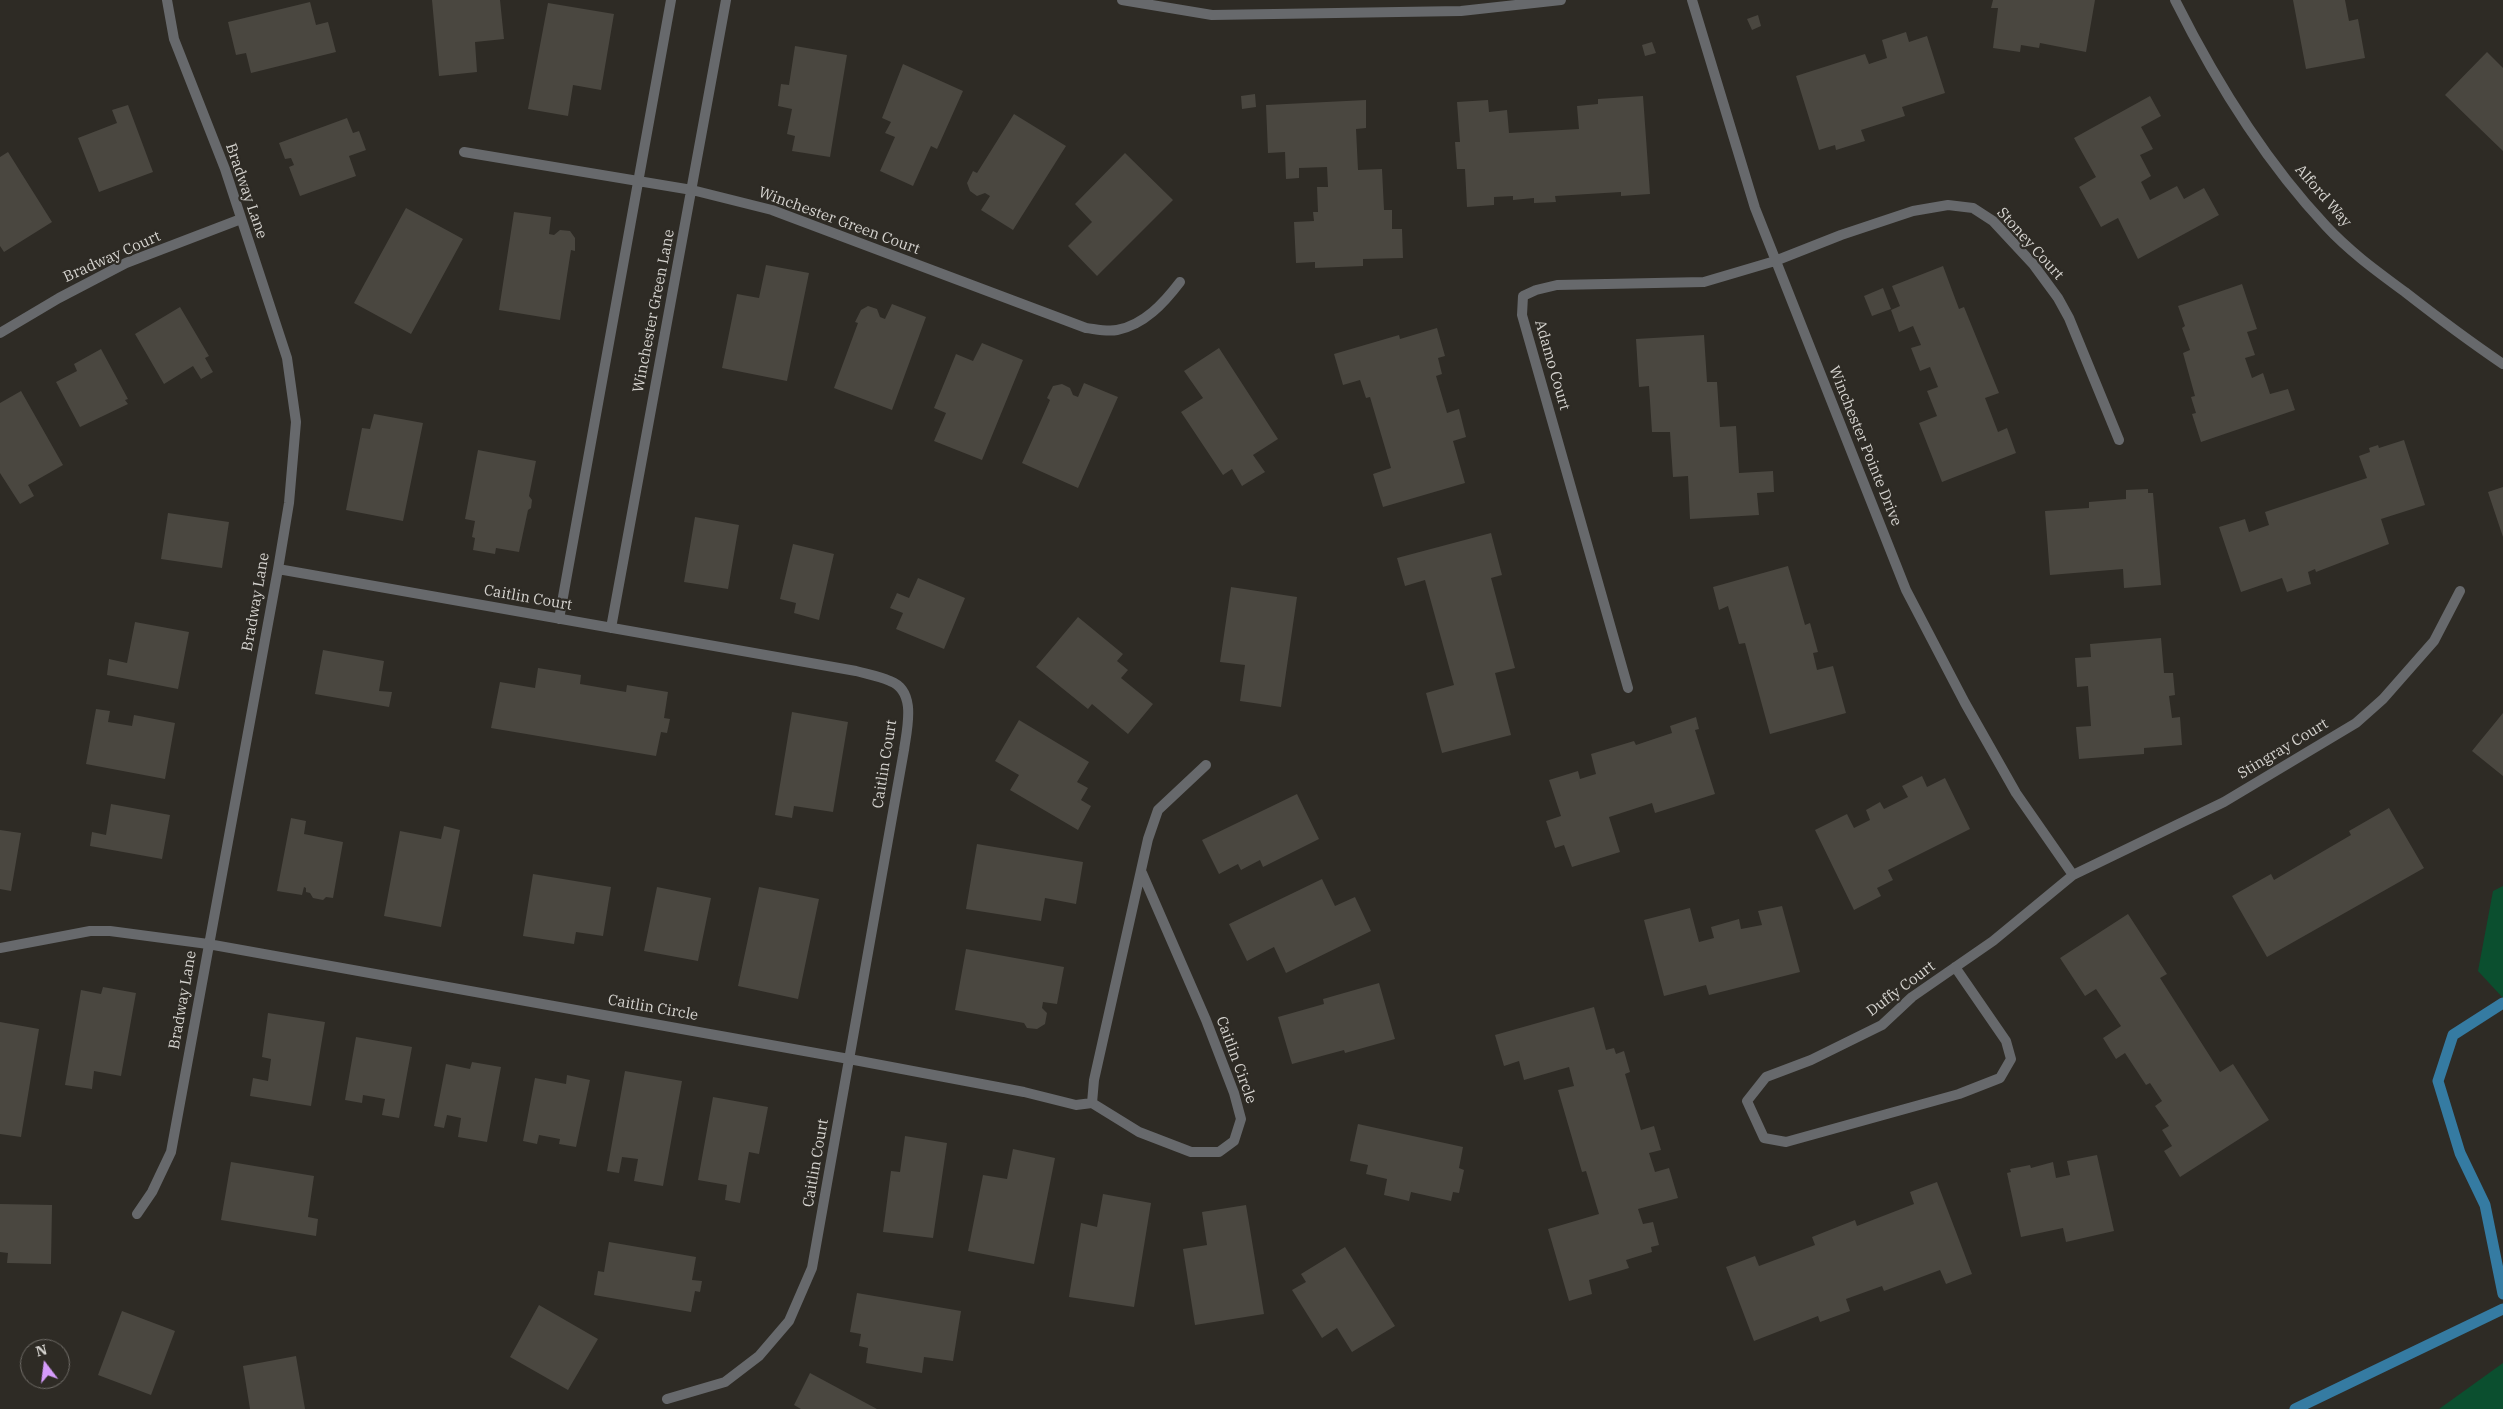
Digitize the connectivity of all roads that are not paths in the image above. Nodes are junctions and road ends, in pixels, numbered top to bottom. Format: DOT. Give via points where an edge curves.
graph roads {
  1 [pos="166,0"];
  2 [pos="671,0"];
  3 [pos="726,0"];
  4 [pos="1122,0"];
  5 [pos="1561,0"];
  6 [pos="1692,0"];
  7 [pos="2175,0"];
  8 [pos="464,152"];
  9 [pos="639,182"];
  10 [pos="692,190"];
  11 [pos="242,219"];
  12 [pos="1775,261"];
  13 [pos="1180,282"];
  14 [pos="0,333"];
  15 [pos="2503,364"];
  16 [pos="2119,440"];
  17 [pos="278,569"];
  18 [pos="2460,591"];
  19 [pos="559,618"];
  20 [pos="611,628"];
  21 [pos="1628,688"];
  22 [pos="1206,765"];
  23 [pos="1142,872"];
  24 [pos="2073,875"];
  25 [pos="208,944"];
  26 [pos="0,948"];
  27 [pos="1955,967"];
  28 [pos="849,1059"];
  29 [pos="1092,1103"];
  30 [pos="137,1214"];
  31 [pos="667,1399"];
  1 -- 11 [label="street, Bradway Lane" via="180,56"];
  2 -- 9 [label="street"];
  3 -- 10 [label="street, Winchester Green Lane"];
  4 -- 5 [label="street" via="1212,15 1461,11"];
  6 -- 12 [label="street, Winchester Pointe Drive" via="1755,208"];
  7 -- 15 [label="street, Alford Way" via="2230,97 2272,159 2326,226 2363,261"];
  8 -- 9 [label="street, Winchester Green Court"];
  9 -- 10 [label="street, Winchester Green Court"];
  9 -- 19 [label="street"];
  10 -- 13 [label="street, Winchester Green Court" via="772,210 1086,328 1116,330 1142,320 1163,304"];
  10 -- 20 [label="street, Winchester Green Lane"];
  11 -- 14 [label="street, Bradway Court" via="126,263"];
  11 -- 17 [label="street, Bradway Lane" via="287,358 296,422 289,503"];
  12 -- 16 [label="street, Stoney Court" via="1913,212 1948,205 1973,208 1994,221 2033,264 2058,298"];
  12 -- 21 [label="street, Adamo Court" via="1704,282 1557,285 1523,296 1522,315"];
  12 -- 24 [label="street, Winchester Pointe Drive" via="1906,590 2016,792"];
  17 -- 19 [label="street, Caitlin Court"];
  17 -- 25 [label="street, Bradway Lane"];
  18 -- 24 [label="street, Stingray Court" via="2434,641 2383,699 2356,723 2224,802"];
  19 -- 20 [label="street, Caitlin Court"];
  20 -- 28 [label="street, Caitlin Court" via="856,671 892,681 904,692 909,711 904,750"];
  22 -- 23 [label="street" via="1158,810"];
  23 -- 29 [label="street" via="1094,1080"];
  23 -- 29 [label="street, Caitlin Circle" via="1206,1020 1241,1119 1234,1142 1219,1152 1191,1152 1139,1132"];
  24 -- 27 [label="street, Duffy Court" via="1993,941"];
  25 -- 26 [label="street, Caitlin Circle" via="110,930"];
  25 -- 28 [label="street, Caitlin Circle"];
  25 -- 30 [label="street, Bradway Lane" via="171,1152 152,1192"];
  27 -- 27 [label="street, Duffy Court" via="1912,997 1882,1025 1811,1060 1766,1076 1747,1101 1764,1138 1786,1142 1959,1094 2000,1078 2011,1059 2006,1041"];
  28 -- 29 [label="street, Caitlin Circle" via="1076,1105"];
  28 -- 31 [label="street, Caitlin Court" via="812,1268 789,1321 759,1356 724,1382"];
}
